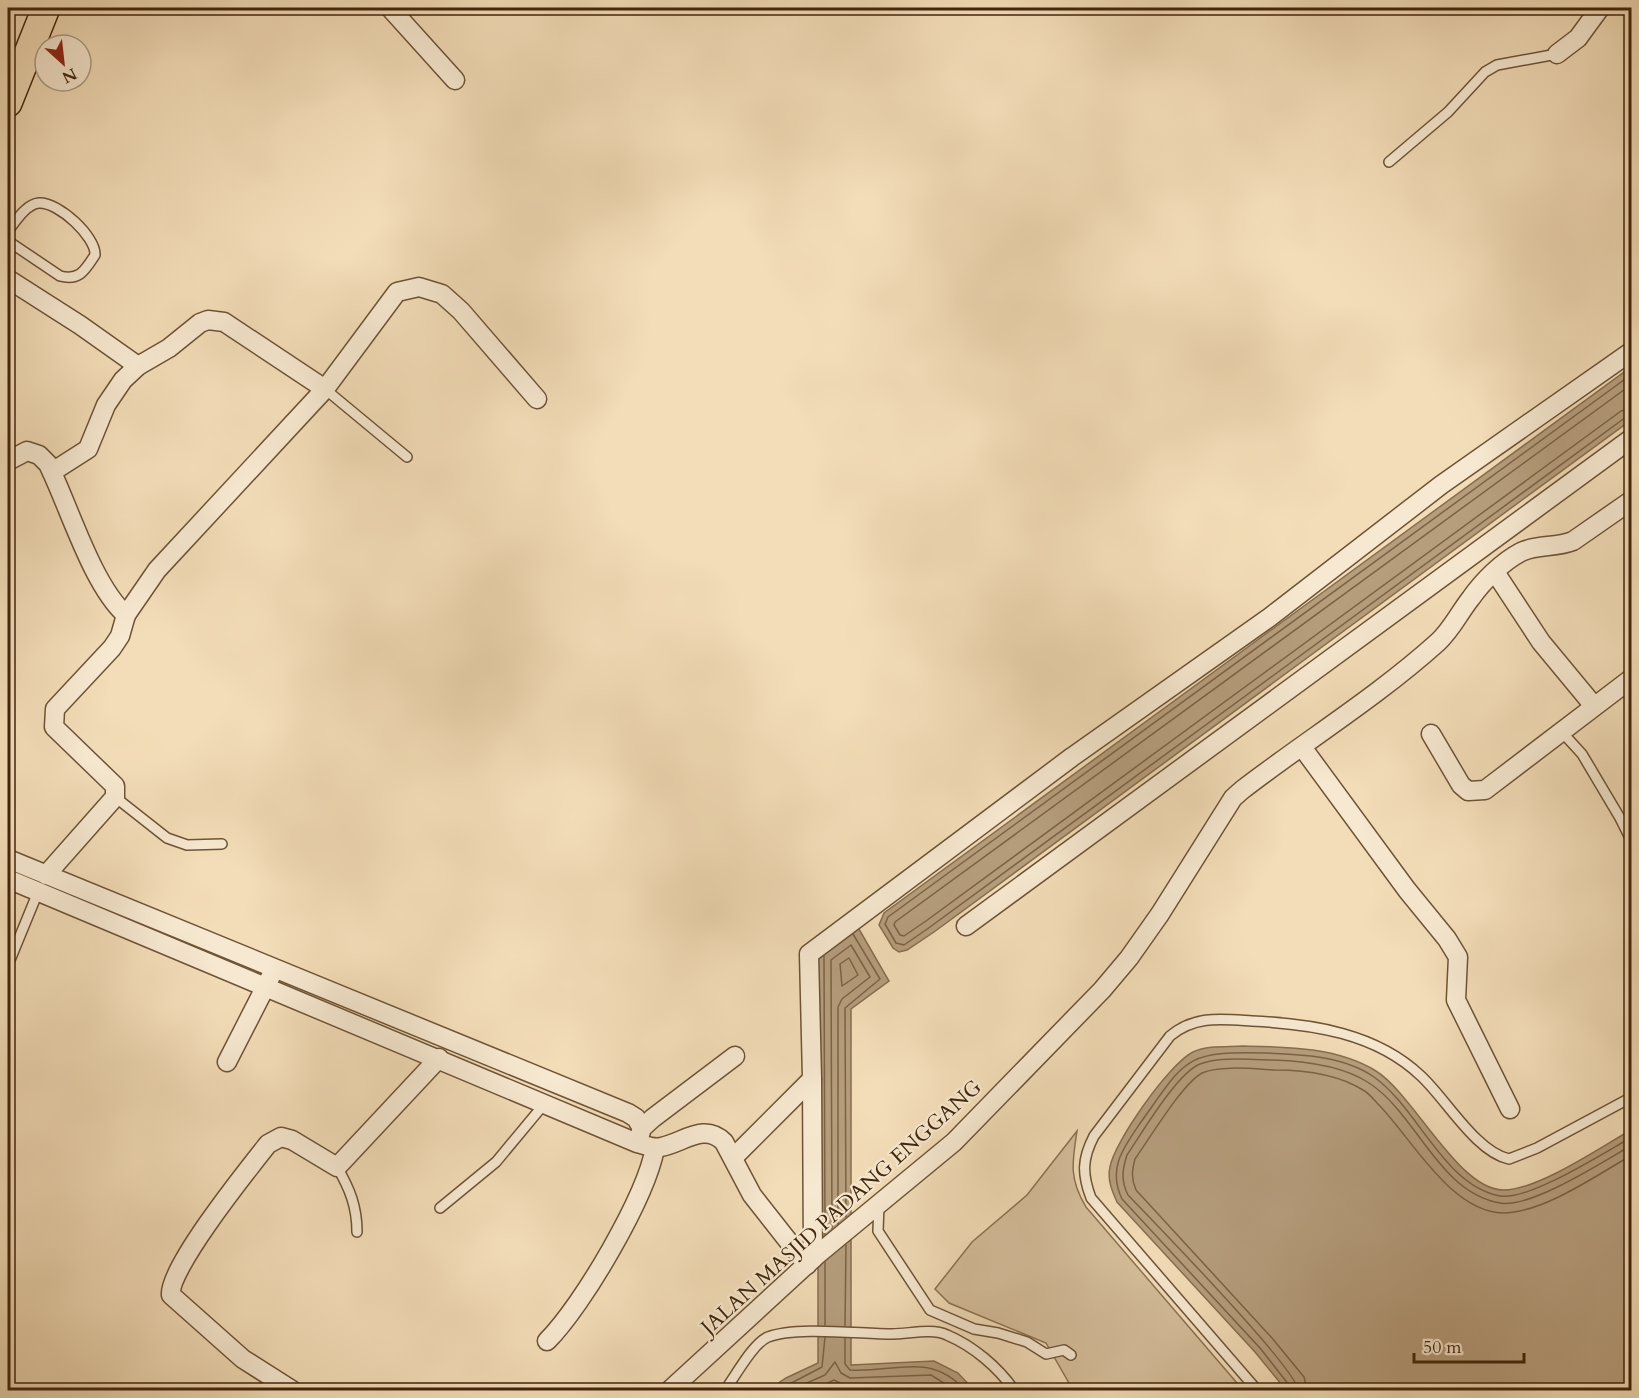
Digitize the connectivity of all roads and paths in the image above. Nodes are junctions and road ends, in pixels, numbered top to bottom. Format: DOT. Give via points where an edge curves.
graph roads {
  1 [pos="26,8"];
  2 [pos="46,8"];
  3 [pos="390,8"];
  4 [pos="1600,8"];
  5 [pos="1557,54"];
  6 [pos="8,55"];
  7 [pos="454,80"];
  8 [pos="8,104"];
  9 [pos="1389,162"];
  10 [pos="8,231"];
  11 [pos="8,241"];
  12 [pos="8,279"];
  13 [pos="1632,351"];
  14 [pos="138,366"];
  15 [pos="325,389"];
  16 [pos="537,399"];
  17 [pos="1632,438"];
  18 [pos="407,456"];
  19 [pos="8,461"];
  20 [pos="52,471"];
  21 [pos="1632,500"];
  22 [pos="1495,572"];
  23 [pos="126,615"];
  24 [pos="1632,678"];
  25 [pos="1594,706"];
  26 [pos="1560,730"];
  27 [pos="1431,734"];
  28 [pos="1302,747"];
  29 [pos="115,797"];
  30 [pos="1632,842"];
  31 [pos="222,844"];
  32 [pos="8,859"];
  33 [pos="46,875"];
  34 [pos="8,879"];
  35 [pos="38,892"];
  36 [pos="966,926"];
  37 [pos="8,965"];
  38 [pos="275,968"];
  39 [pos="266,986"];
  40 [pos="735,1056"];
  41 [pos="439,1058"];
  42 [pos="227,1062"];
  43 [pos="812,1080"];
  44 [pos="1632,1097"];
  45 [pos="545,1103"];
  46 [pos="1510,1109"];
  47 [pos="645,1140"];
  48 [pos="733,1158"];
  49 [pos="337,1167"];
  50 [pos="879,1202"];
  51 [pos="440,1208"];
  52 [pos="357,1232"];
  53 [pos="812,1260"];
  54 [pos="547,1341"];
  55 [pos="1071,1355"];
  56 [pos="292,1390"];
  57 [pos="670,1390"];
  58 [pos="725,1390"];
  59 [pos="1014,1390"];
  60 [pos="1257,1390"];
  1 -- 6 [label="main road"];
  2 -- 8 [label="main road"];
  3 -- 7 [label="street"];
  4 -- 5 [label="street" via="1578,38"];
  5 -- 9 [label="lane" via="1497,65 1485,72 1448,112"];
  10 -- 11 [label="lane" via="28,208 37,203 48,204 92,238 95,255 82,274 69,278"];
  12 -- 14 [label="street"];
  13 -- 43 [label="street" via="1442,485 1270,617 1072,757 809,954"];
  14 -- 15 [label="street" via="170,348 200,323 216,320"];
  14 -- 20 [label="street" via="106,405 88,449"];
  15 -- 16 [label="street" via="397,292 420,287 442,294 461,311"];
  15 -- 18 [label="lane"];
  15 -- 23 [label="street" via="157,570"];
  17 -- 36 [label="street"];
  19 -- 20 [label="street" via="27,451 39,454"];
  20 -- 23 [label="street" via="80,538 113,600"];
  21 -- 22 [label="street, JALAN MASJID PADANG ENGGANG" via="1573,541 1530,548"];
  22 -- 25 [label="street" via="1541,642"];
  22 -- 28 [label="street, JALAN MASJID PADANG ENGGANG" via="1443,637 1380,691"];
  23 -- 29 [label="street" via="112,648 55,709 53,716 54,727 115,786"];
  24 -- 25 [label="street"];
  25 -- 26 [label="street"];
  26 -- 27 [label="street" via="1485,790 1474,792 1461,785"];
  26 -- 30 [label="lane" via="1582,754"];
  28 -- 46 [label="street" via="1458,957 1456,1000"];
  28 -- 50 [label="street, JALAN MASJID PADANG ENGGANG" via="1233,798 1160,915 1102,990 954,1142"];
  29 -- 31 [label="lane" via="167,838 187,846"];
  29 -- 33 [label="street"];
  32 -- 33 [label="street"];
  33 -- 38 [label="street"];
  34 -- 35 [label="street"];
  35 -- 37 [label="lane"];
  35 -- 39 [label="street"];
  38 -- 39 [label="street"];
  38 -- 47 [label="street" via="628,1113 636,1118"];
  39 -- 41 [label="street"];
  39 -- 42 [label="street"];
  40 -- 47 [label="street"];
  41 -- 45 [label="street"];
  41 -- 49 [label="street"];
  43 -- 48 [label="street"];
  43 -- 53 [label="street"];
  44 -- 60 [label="lane" via="1509,1159 1489,1152 1413,1069 1362,1038 1275,1022 1209,1019 1180,1028 1094,1136 1083,1170 1091,1198"];
  45 -- 47 [label="street"];
  45 -- 51 [label="lane" via="496,1161"];
  47 -- 48 [label="street" via="707,1133 718,1136"];
  47 -- 54 [label="street" via="645,1182 570,1316"];
  48 -- 53 [label="street" via="752,1196"];
  49 -- 52 [label="lane" via="352,1192"];
  49 -- 56 [label="street" via="292,1140 280,1137 268,1144 213,1214 170,1290 243,1359"];
  50 -- 53 [label="street, JALAN MASJID PADANG ENGGANG"];
  50 -- 55 [label="lane" via="878,1231 930,1311 974,1329 1020,1340 1046,1354 1065,1350"];
  53 -- 57 [label="street, JALAN MASJID PADANG ENGGANG"];
  58 -- 59 [label="lane" via="757,1345 767,1338 853,1331 945,1333 988,1362"];
}
